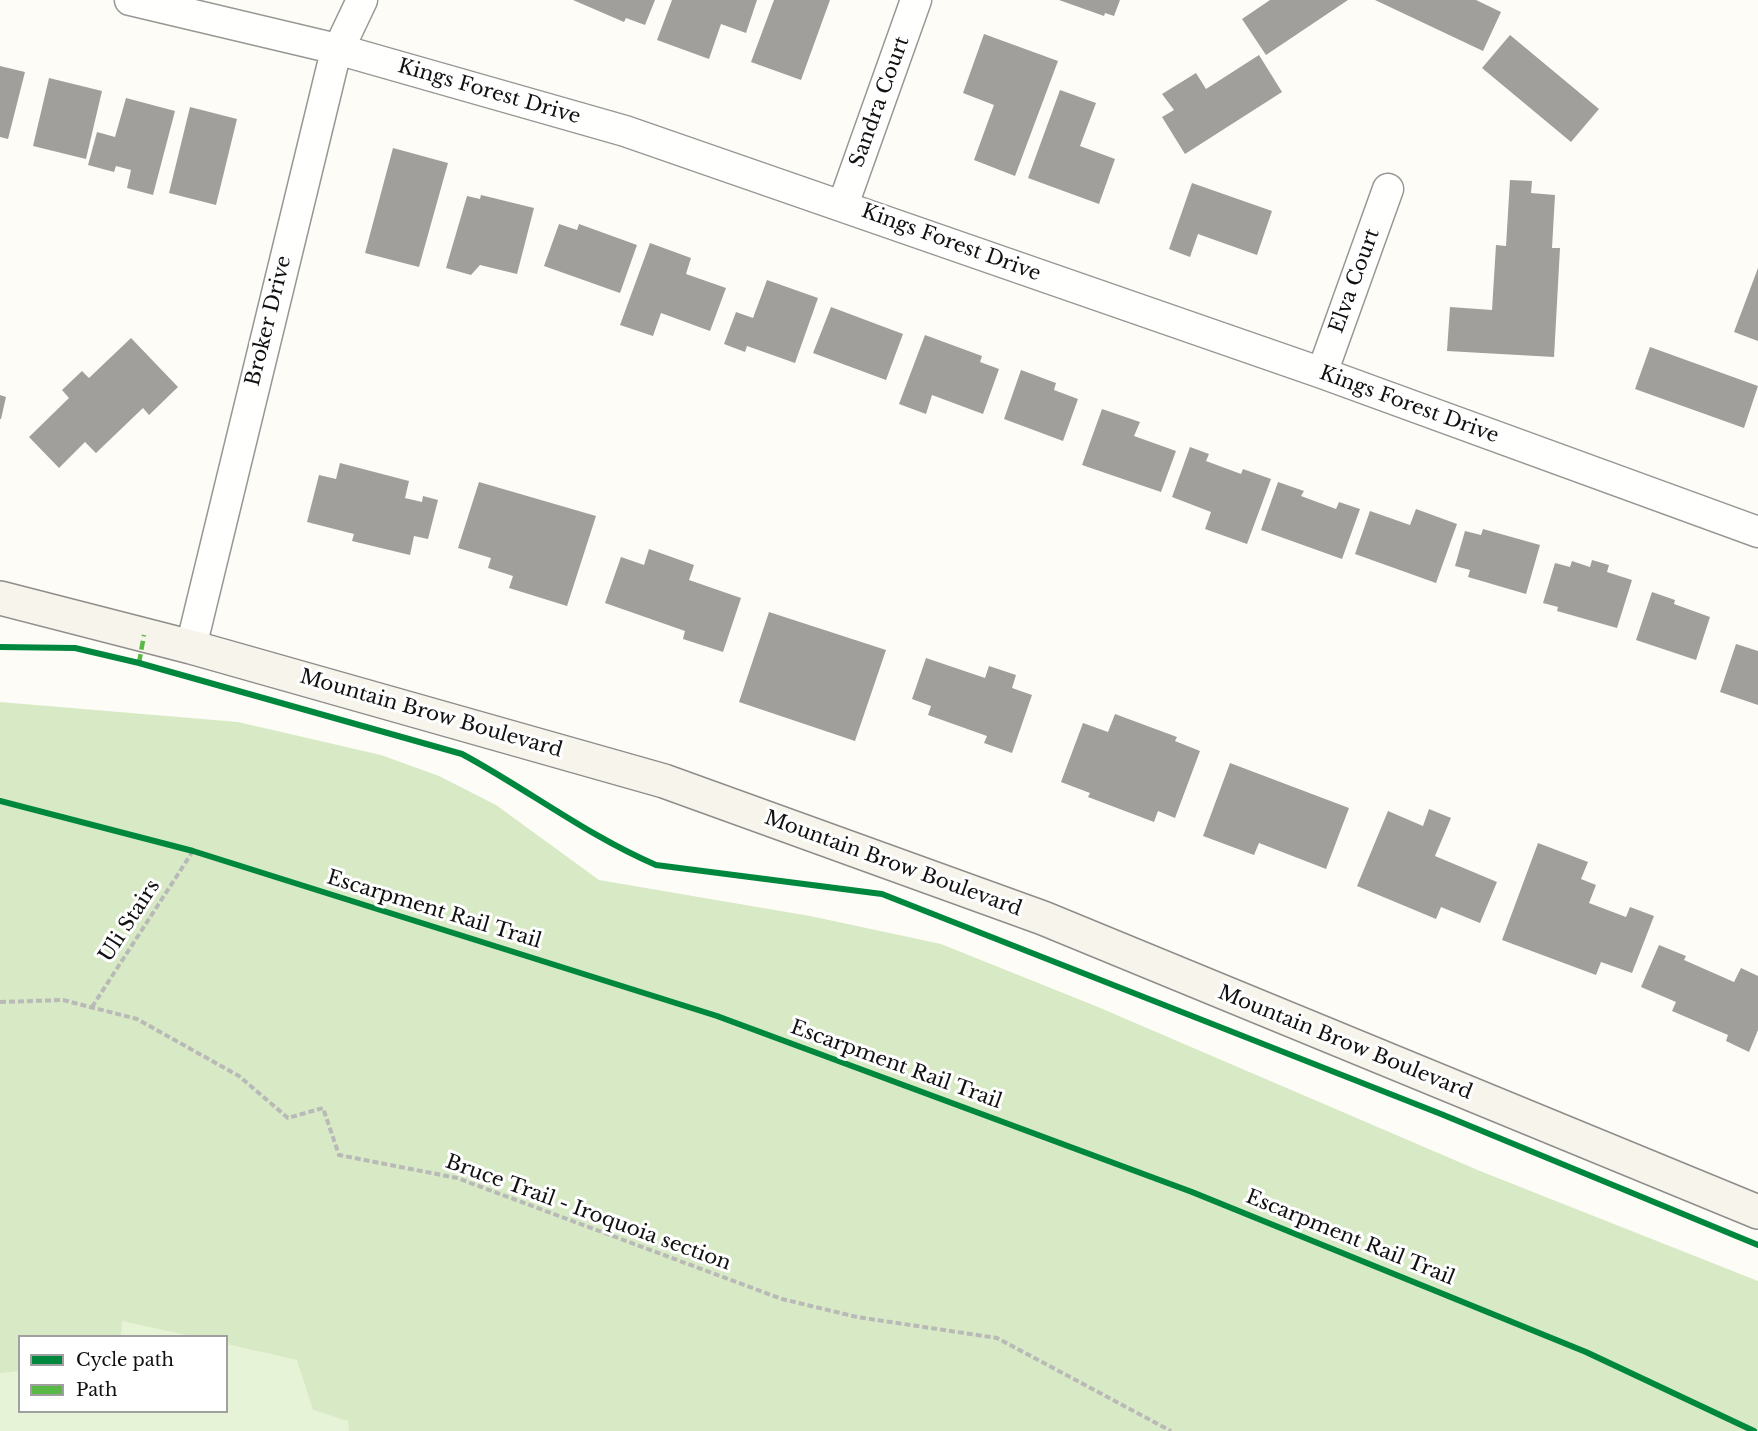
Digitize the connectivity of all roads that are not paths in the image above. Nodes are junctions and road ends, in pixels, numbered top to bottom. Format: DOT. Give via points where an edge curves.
graph roads {
  1 [pos="130,0"];
  2 [pos="362,0"];
  3 [pos="916,0"];
  4 [pos="337,49"];
  5 [pos="1388,189"];
  6 [pos="843,205"];
  7 [pos="1322,374"];
  8 [pos="1758,532"];
  9 [pos="0,598"];
  10 [pos="191,647"];
  11 [pos="1758,1212"];
  1 -- 4 [label="street, Kings Forest Drive"];
  2 -- 4 [label="street, Broker Drive"];
  3 -- 6 [label="street, Sandra Court"];
  4 -- 6 [label="street, Kings Forest Drive" via="625,131"];
  4 -- 10 [label="street, Broker Drive"];
  5 -- 7 [label="street, Elva Court"];
  6 -- 7 [label="street, Kings Forest Drive"];
  7 -- 8 [label="street, Kings Forest Drive"];
  9 -- 10 [label="main road, Mountain Brow Boulevard"];
  10 -- 11 [label="main road, Mountain Brow Boulevard" via="664,781 1043,918"];
}
